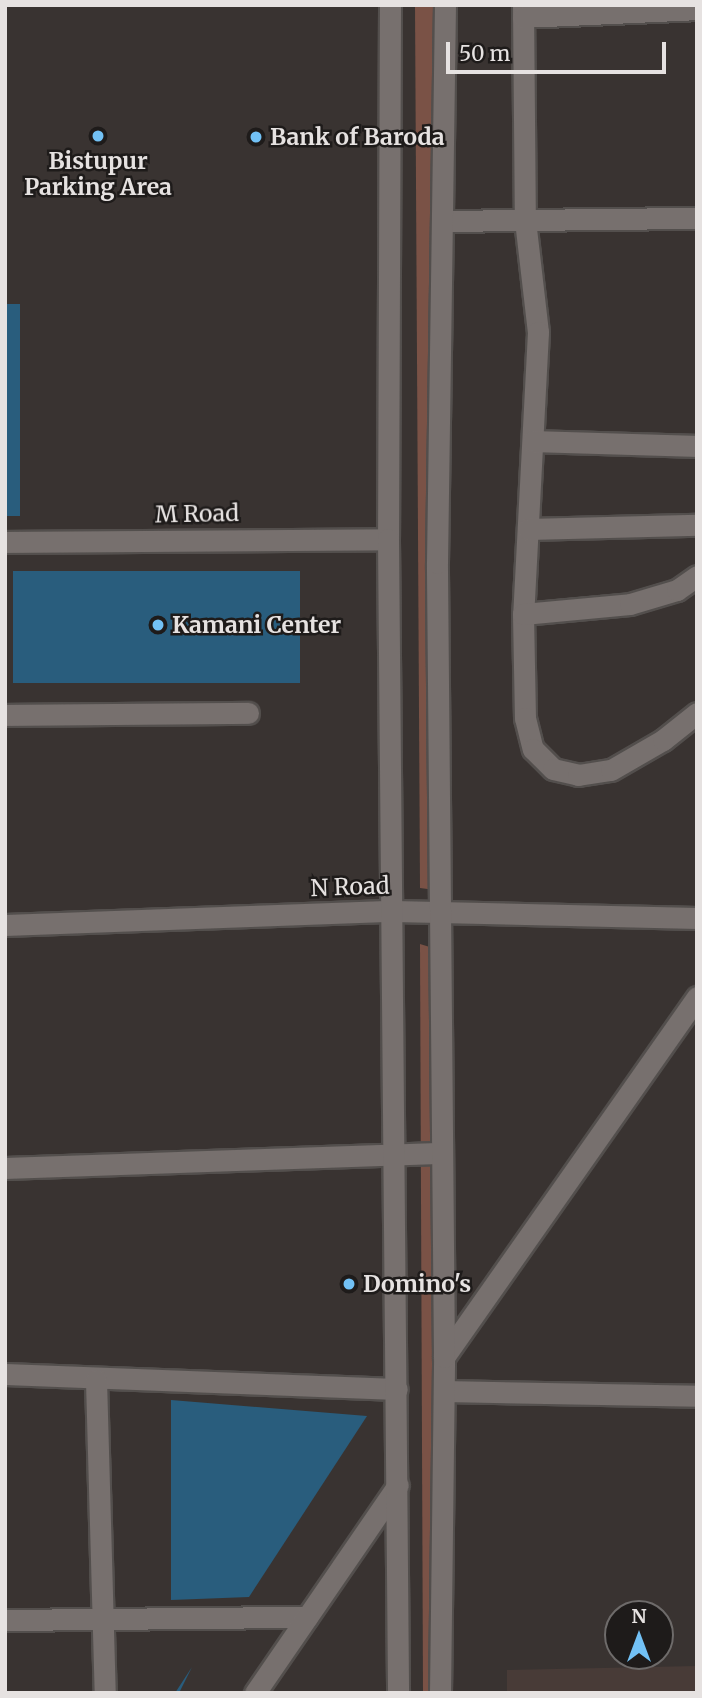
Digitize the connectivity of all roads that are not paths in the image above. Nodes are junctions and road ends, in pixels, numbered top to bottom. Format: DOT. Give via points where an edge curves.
graph roads {
  1 [pos="390,5"];
  2 [pos="444,5"];
  3 [pos="673,8"];
  4 [pos="697,9"];
  5 [pos="523,11"];
  6 [pos="697,218"];
  7 [pos="525,220"];
  8 [pos="442,221"];
  9 [pos="533,441"];
  10 [pos="697,446"];
  11 [pos="697,525"];
  12 [pos="528,529"];
  13 [pos="388,539"];
  14 [pos="5,542"];
  15 [pos="697,576"];
  16 [pos="523,614"];
  17 [pos="248,713"];
  18 [pos="697,713"];
  19 [pos="5,715"];
  20 [pos="393,911"];
  21 [pos="442,911"];
  22 [pos="697,918"];
  23 [pos="5,925"];
  24 [pos="697,997"];
  25 [pos="442,1153"];
  26 [pos="395,1156"];
  27 [pos="5,1168"];
  28 [pos="444,1357"];
  29 [pos="5,1374"];
  30 [pos="96,1380"];
  31 [pos="397,1389"];
  32 [pos="444,1391"];
  33 [pos="697,1396"];
  34 [pos="398,1485"];
  35 [pos="307,1617"];
  36 [pos="103,1618"];
  37 [pos="5,1619"];
  38 [pos="105,1693"];
  39 [pos="255,1693"];
  40 [pos="398,1693"];
  41 [pos="440,1693"];
  1 -- 13 [label="street"];
  2 -- 8 [label="street"];
  3 -- 4 [label="street"];
  3 -- 5 [label="street"];
  5 -- 7 [label="street"];
  6 -- 7 [label="street"];
  7 -- 8 [label="street"];
  7 -- 9 [label="street" via="538,332"];
  8 -- 21 [label="street" via="437,563"];
  9 -- 10 [label="street"];
  9 -- 12 [label="street"];
  11 -- 12 [label="street"];
  12 -- 16 [label="street"];
  13 -- 14 [label="street, M Road"];
  13 -- 20 [label="street"];
  15 -- 16 [label="street" via="677,590 630,604"];
  16 -- 18 [label="street" via="525,718 533,749 553,769 578,775 611,770 663,740"];
  17 -- 19 [label="street"];
  20 -- 21 [label="street, N Road"];
  20 -- 23 [label="street, N Road"];
  20 -- 26 [label="street"];
  21 -- 22 [label="street, N Road"];
  21 -- 25 [label="street"];
  24 -- 28 [label="street"];
  25 -- 26 [label="street"];
  25 -- 28 [label="street"];
  26 -- 27 [label="street"];
  26 -- 31 [label="street"];
  28 -- 32 [label="street"];
  29 -- 30 [label="street"];
  30 -- 31 [label="street"];
  30 -- 36 [label="street"];
  31 -- 34 [label="street"];
  32 -- 33 [label="street"];
  32 -- 41 [label="street"];
  34 -- 35 [label="street"];
  34 -- 40 [label="street"];
  35 -- 36 [label="street"];
  35 -- 39 [label="street"];
  36 -- 37 [label="street"];
  36 -- 38 [label="street"];
}
